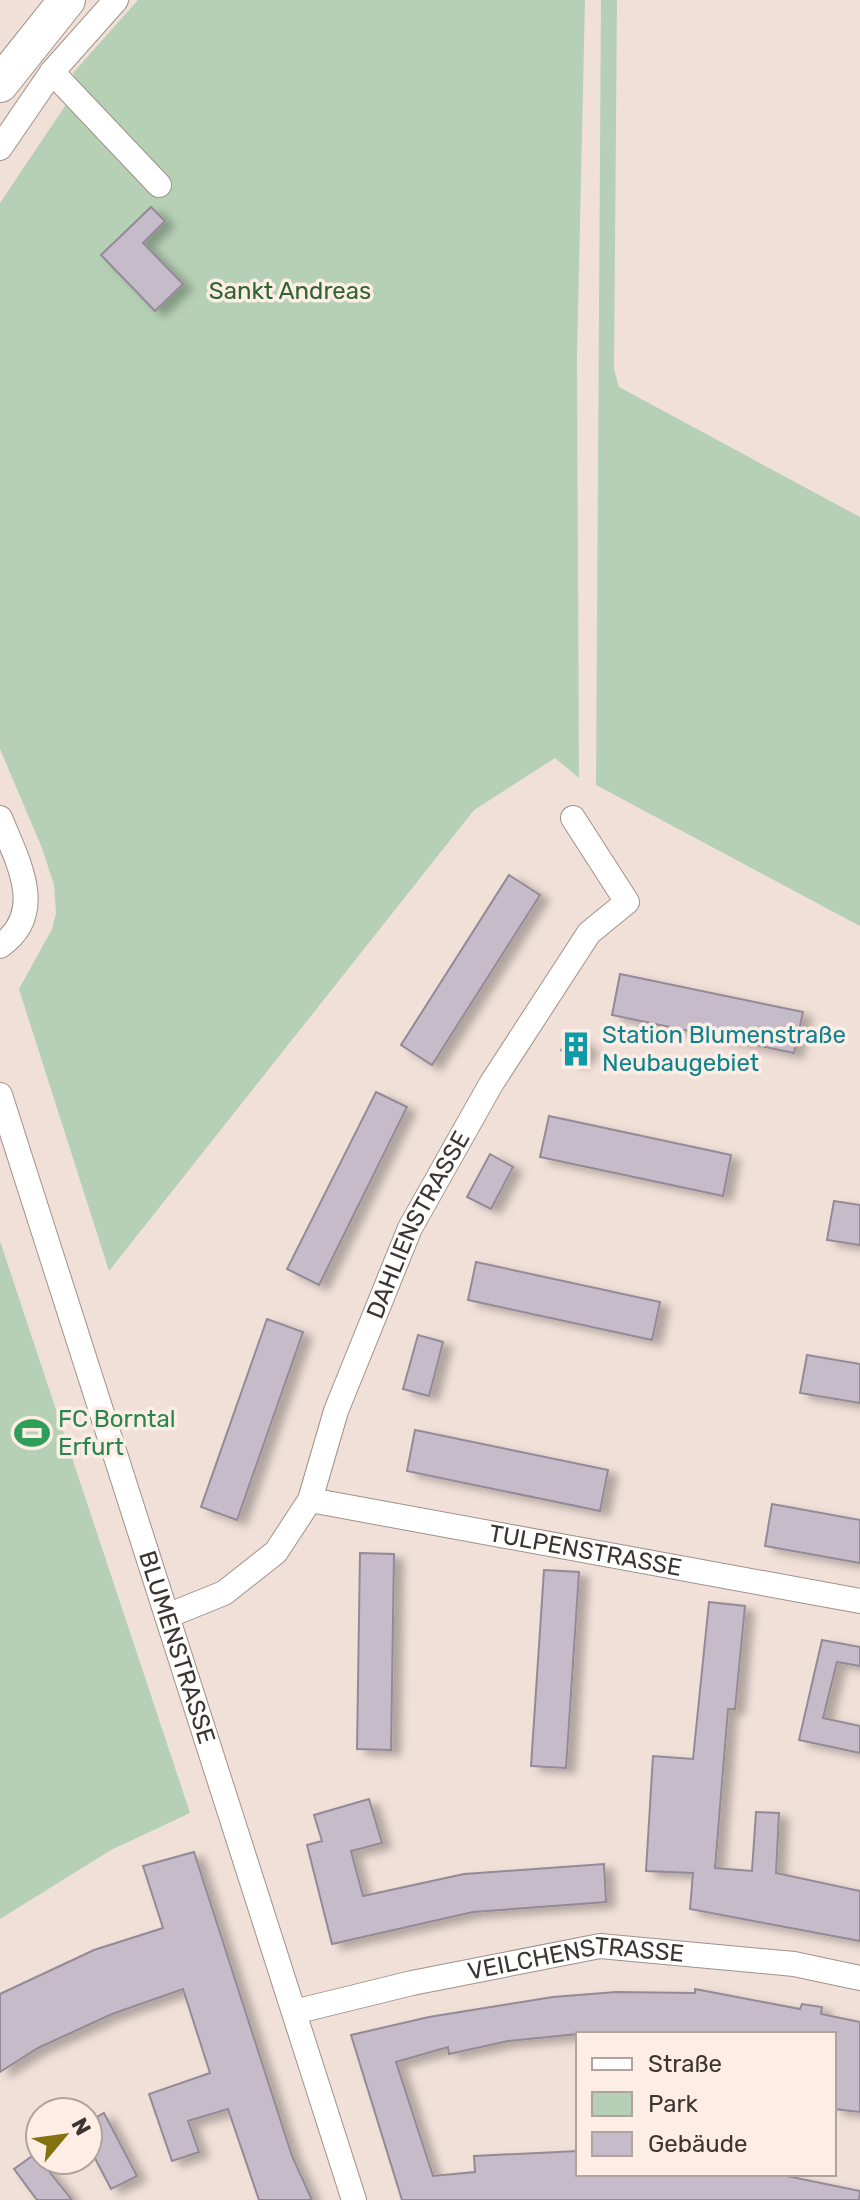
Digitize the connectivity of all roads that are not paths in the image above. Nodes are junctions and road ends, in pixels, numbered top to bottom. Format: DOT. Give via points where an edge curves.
graph roads {
  1 [pos="67,0"];
  2 [pos="116,0"];
  3 [pos="52,72"];
  4 [pos="0,84"];
  5 [pos="0,148"];
  6 [pos="159,185"];
  7 [pos="0,818"];
  8 [pos="573,818"];
  9 [pos="0,946"];
  10 [pos="0,1095"];
  11 [pos="310,1500"];
  12 [pos="860,1601"];
  13 [pos="167,1616"];
  14 [pos="860,1978"];
  15 [pos="294,2012"];
  16 [pos="354,2200"];
  1 -- 4 [label="highway"];
  2 -- 3 [label="street"];
  3 -- 5 [label="street"];
  3 -- 6 [label="street"];
  7 -- 9 [label="street" via="25,878 25,913 16,935"];
  8 -- 11 [label="street, DAHLIENSTRASSE" via="627,902 589,933 491,1084 410,1228 336,1411"];
  10 -- 13 [label="street, BLUMENSTRASSE"];
  11 -- 12 [label="street, TULPENSTRASSE"];
  11 -- 13 [label="street, DAHLIENSTRASSE" via="276,1552 224,1593"];
  13 -- 15 [label="street, BLUMENSTRASSE"];
  14 -- 15 [label="street, VEILCHENSTRASSE" via="794,1964 600,1946"];
  15 -- 16 [label="street, BLUMENSTRASSE"];
}
